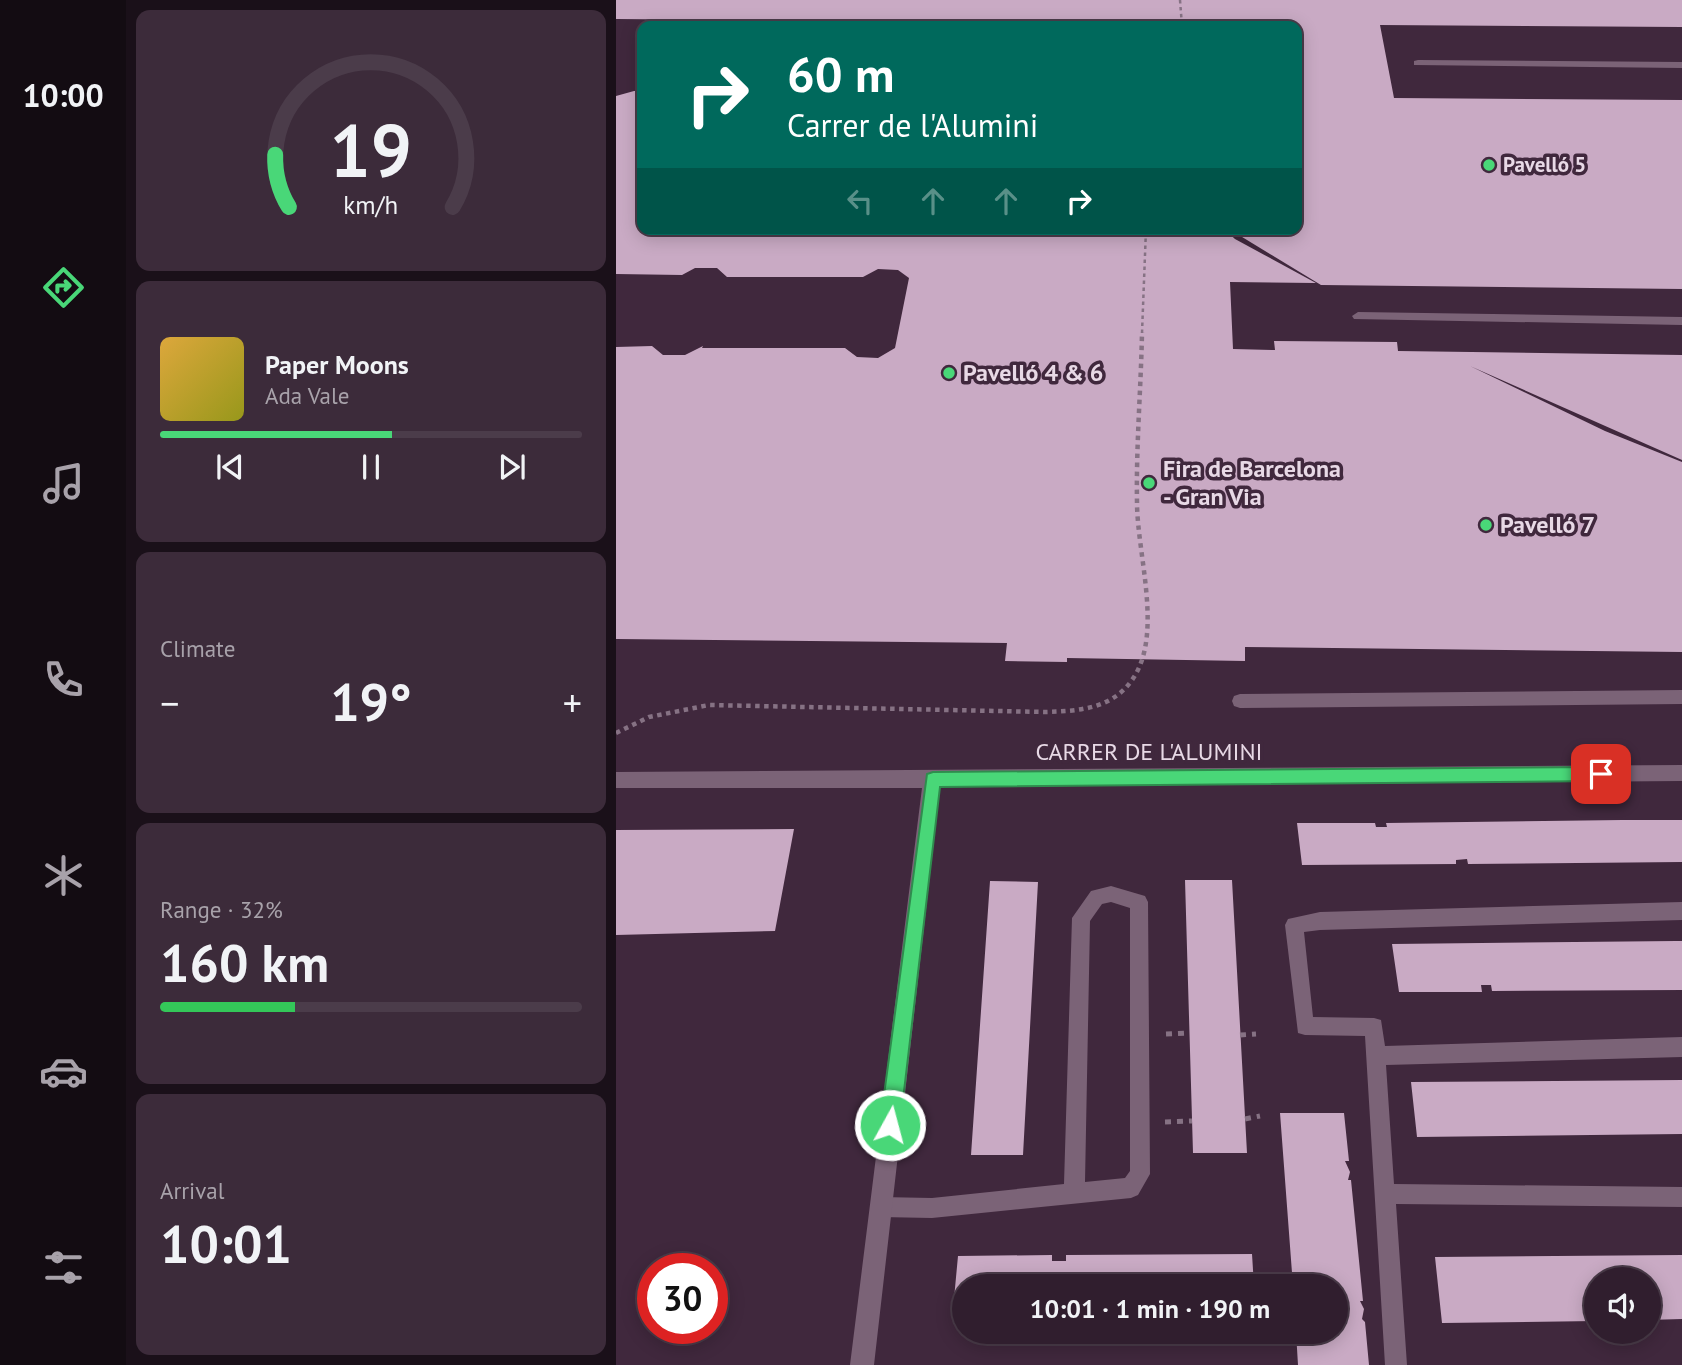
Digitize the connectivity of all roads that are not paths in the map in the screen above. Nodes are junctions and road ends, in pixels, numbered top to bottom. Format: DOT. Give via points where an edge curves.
graph roads {
  1 [pos="1418,63"];
  2 [pos="1682,65"];
  3 [pos="1358,316"];
  4 [pos="1682,321"];
  5 [pos="1682,697"];
  6 [pos="1240,701"];
  7 [pos="1682,773"];
  8 [pos="933,779"];
  9 [pos="616,780"];
  10 [pos="1682,911"];
  11 [pos="1682,1047"];
  12 [pos="1375,1056"];
  13 [pos="1074,1194"];
  14 [pos="1385,1194"];
  15 [pos="1682,1197"];
  16 [pos="880,1207"];
  17 [pos="862,1365"];
  18 [pos="1396,1365"];
  1 -- 2 [label="lane"];
  3 -- 4 [label="lane"];
  5 -- 6 [label="lane"];
  7 -- 8 [label="street, CARRER DE L'ALUMINI"];
  8 -- 9 [label="street, CARRER DE L'ALUMINI"];
  8 -- 16 [label="street"];
  10 -- 12 [label="lane" via="1294,925 1306,1026 1374,1027"];
  11 -- 12 [label="lane"];
  12 -- 14 [label="lane"];
  13 -- 13 [label="lane" via="1131,1188 1139,1174 1139,902 1111,894 1097,897 1081,918"];
  13 -- 16 [label="lane" via="932,1208"];
  14 -- 15 [label="lane"];
  14 -- 18 [label="lane"];
  16 -- 17 [label="street"];
}
